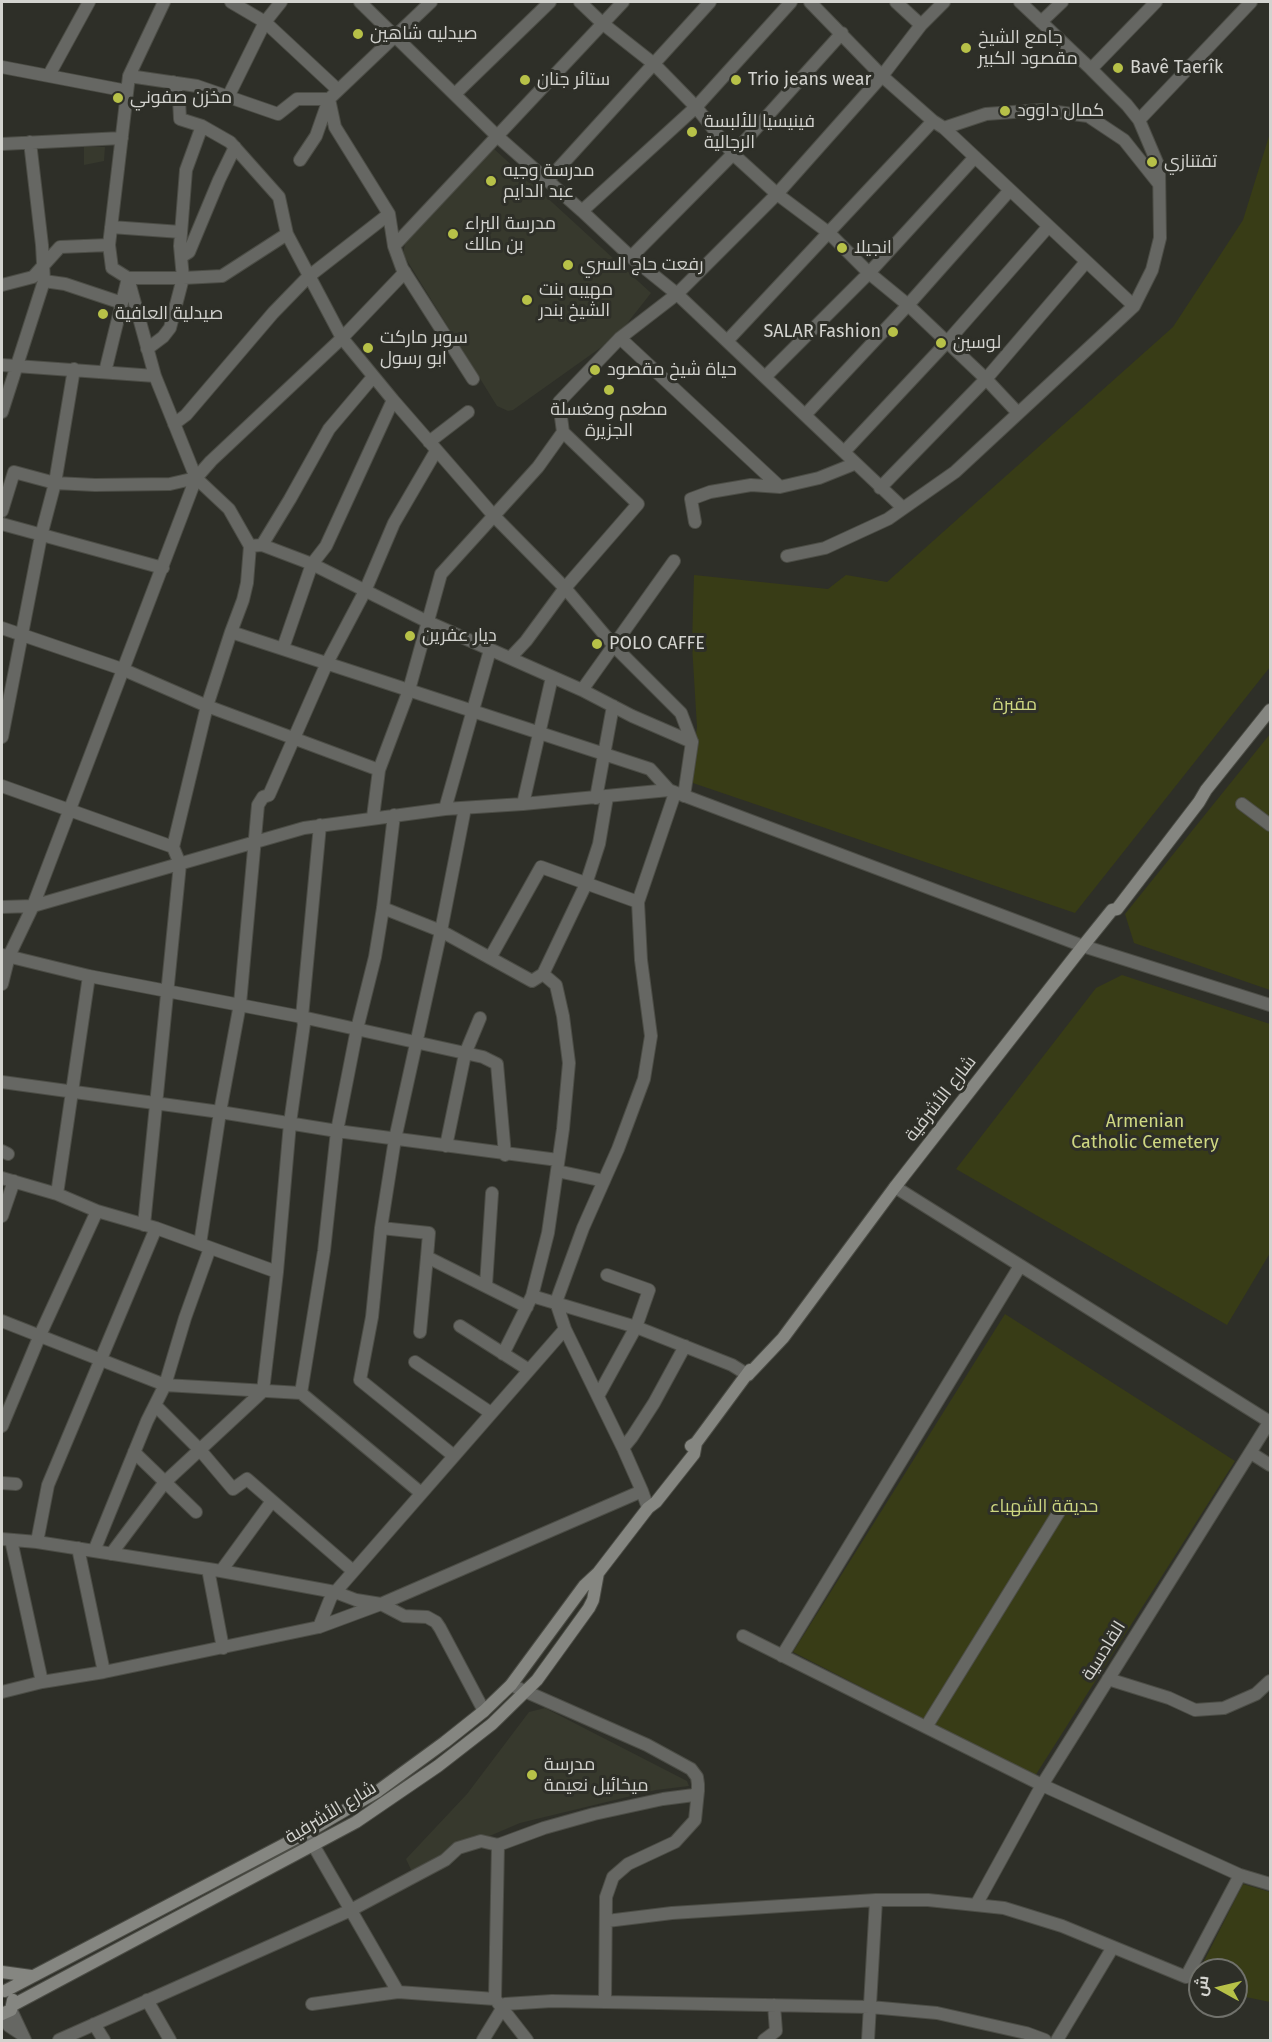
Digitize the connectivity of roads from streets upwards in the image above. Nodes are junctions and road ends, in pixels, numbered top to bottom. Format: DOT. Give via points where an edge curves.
graph roads {
  1 [pos="89,2"];
  2 [pos="164,2"];
  3 [pos="231,2"];
  4 [pos="280,2"];
  5 [pos="360,2"];
  6 [pos="431,2"];
  7 [pos="550,2"];
  8 [pos="580,2"];
  9 [pos="623,2"];
  10 [pos="710,2"];
  11 [pos="791,2"];
  12 [pos="810,2"];
  13 [pos="896,2"];
  14 [pos="944,2"];
  15 [pos="1020,2"];
  16 [pos="1062,2"];
  17 [pos="1156,2"];
  18 [pos="1251,2"];
  19 [pos="265,22"];
  20 [pos="1041,22"];
  21 [pos="602,23"];
  22 [pos="921,25"];
  23 [pos="842,33"];
  24 [pos="395,36"];
  25 [pos="654,64"];
  26 [pos="2,67"];
  27 [pos="1090,69"];
  28 [pos="49,75"];
  29 [pos="129,76"];
  30 [pos="882,76"];
  31 [pos="173,82"];
  32 [pos="128,91"];
  33 [pos="454,94"];
  34 [pos="333,95"];
  35 [pos="228,97"];
  36 [pos="696,107"];
  37 [pos="1139,120"];
  38 [pos="939,125"];
  39 [pos="201,126"];
  40 [pos="497,135"];
  41 [pos="122,138"];
  42 [pos="30,142"];
  43 [pos="2,144"];
  44 [pos="235,147"];
  45 [pos="733,154"];
  46 [pos="975,157"];
  47 [pos="300,160"];
  48 [pos="547,181"];
  49 [pos="1159,184"];
  50 [pos="1010,190"];
  51 [pos="777,194"];
  52 [pos="582,211"];
  53 [pos="389,214"];
  54 [pos="111,227"];
  55 [pos="1048,227"];
  56 [pos="181,232"];
  57 [pos="829,233"];
  58 [pos="287,234"];
  59 [pos="109,245"];
  60 [pos="394,246"];
  61 [pos="181,257"];
  62 [pos="631,257"];
  63 [pos="1086,262"];
  64 [pos="44,265"];
  65 [pos="405,272"];
  66 [pos="869,273"];
  67 [pos="308,277"];
  68 [pos="128,278"];
  69 [pos="183,278"];
  70 [pos="44,281"];
  71 [pos="2,285"];
  72 [pos="677,294"];
  73 [pos="122,303"];
  74 [pos="908,305"];
  75 [pos="1134,306"];
  76 [pos="342,338"];
  77 [pos="620,338"];
  78 [pos="727,341"];
  79 [pos="947,342"];
  80 [pos="147,348"];
  81 [pos="2,365"];
  82 [pos="16,366"];
  83 [pos="74,369"];
  84 [pos="105,372"];
  85 [pos="155,376"];
  86 [pos="373,377"];
  87 [pos="765,378"];
  88 [pos="986,378"];
  89 [pos="473,379"];
  90 [pos="393,400"];
  91 [pos="2,412"];
  92 [pos="468,412"];
  93 [pos="1018,414"];
  94 [pos="805,415"];
  95 [pos="174,424"];
  96 [pos="563,432"];
  97 [pos="433,446"];
  98 [pos="844,452"];
  99 [pos="854,464"];
  100 [pos="196,478"];
  101 [pos="55,483"];
  102 [pos="780,487"];
  103 [pos="880,488"];
  104 [pos="903,508"];
  105 [pos="2,511"];
  106 [pos="494,516"];
  107 [pos="695,522"];
  108 [pos="2,524"];
  109 [pos="41,536"];
  110 [pos="256,546"];
  111 [pos="787,556"];
  112 [pos="674,561"];
  113 [pos="312,564"];
  114 [pos="163,568"];
  115 [pos="565,588"];
  116 [pos="364,591"];
  117 [pos="428,622"];
  118 [pos="2,628"];
  119 [pos="231,632"];
  120 [pos="22,635"];
  121 [pos="614,646"];
  122 [pos="283,648"];
  123 [pos="490,650"];
  124 [pos="510,658"];
  125 [pos="327,663"];
  126 [pos="122,669"];
  127 [pos="552,677"];
  128 [pos="409,690"];
  129 [pos="582,690"];
  130 [pos="207,706"];
  131 [pos="612,706"];
  132 [pos="472,710"];
  133 [pos="1270,710"];
  134 [pos="538,732"];
  135 [pos="2,737"];
  136 [pos="293,738"];
  137 [pos="692,742"];
  138 [pos="603,753"];
  139 [pos="379,770"];
  140 [pos="2,786"];
  141 [pos="676,793"];
  142 [pos="601,797"];
  143 [pos="523,804"];
  144 [pos="1242,804"];
  145 [pos="465,807"];
  146 [pos="70,809"];
  147 [pos="445,809"];
  148 [pos="394,815"];
  149 [pos="373,817"];
  150 [pos="320,825"];
  151 [pos="1270,825"];
  152 [pos="255,843"];
  153 [pos="173,847"];
  154 [pos="180,864"];
  155 [pos="586,884"];
  156 [pos="638,902"];
  157 [pos="33,906"];
  158 [pos="2,907"];
  159 [pos="383,908"];
  160 [pos="441,931"];
  161 [pos="1083,946"];
  162 [pos="5,956"];
  163 [pos="490,958"];
  164 [pos="543,974"];
  165 [pos="89,976"];
  166 [pos="2,984"];
  167 [pos="167,991"];
  168 [pos="240,1004"];
  169 [pos="1270,1005"];
  170 [pos="302,1017"];
  171 [pos="480,1018"];
  172 [pos="357,1029"];
  173 [pos="416,1043"];
  174 [pos="465,1054"];
  175 [pos="2,1082"];
  176 [pos="72,1091"];
  177 [pos="156,1104"];
  178 [pos="220,1112"];
  179 [pos="290,1123"];
  180 [pos="337,1131"];
  181 [pos="395,1139"];
  182 [pos="446,1146"];
  183 [pos="506,1155"];
  184 [pos="557,1166"];
  185 [pos="8,1180"];
  186 [pos="604,1181"];
  187 [pos="895,1187"];
  188 [pos="492,1193"];
  189 [pos="57,1194"];
  190 [pos="98,1211"];
  191 [pos="2,1216"];
  192 [pos="150,1227"];
  193 [pos="381,1228"];
  194 [pos="205,1246"];
  195 [pos="427,1257"];
  196 [pos="1020,1266"];
  197 [pos="277,1272"];
  198 [pos="607,1275"];
  199 [pos="486,1285"];
  200 [pos="529,1301"];
  201 [pos="556,1302"];
  202 [pos="2,1321"];
  203 [pos="460,1326"];
  204 [pos="636,1327"];
  205 [pos="565,1329"];
  206 [pos="420,1332"];
  207 [pos="40,1335"];
  208 [pos="685,1346"];
  209 [pos="503,1354"];
  210 [pos="101,1360"];
  211 [pos="415,1362"];
  212 [pos="529,1370"];
  213 [pos="748,1375"];
  214 [pos="165,1385"];
  215 [pos="263,1391"];
  216 [pos="301,1393"];
  217 [pos="598,1395"];
  218 [pos="155,1405"];
  219 [pos="491,1413"];
  220 [pos="1270,1421"];
  221 [pos="2,1426"];
  222 [pos="623,1448"];
  223 [pos="200,1450"];
  224 [pos="134,1452"];
  225 [pos="1251,1453"];
  226 [pos="454,1456"];
  227 [pos="1270,1465"];
  228 [pos="2,1482"];
  229 [pos="165,1482"];
  230 [pos="16,1484"];
  231 [pos="642,1491"];
  232 [pos="422,1493"];
  233 [pos="272,1501"];
  234 [pos="1062,1507"];
  235 [pos="648,1508"];
  236 [pos="196,1512"];
  237 [pos="6,1540"];
  238 [pos="37,1542"];
  239 [pos="78,1548"];
  240 [pos="94,1551"];
  241 [pos="111,1554"];
  242 [pos="214,1570"];
  243 [pos="353,1571"];
  244 [pos="598,1573"];
  245 [pos="336,1592"];
  246 [pos="381,1604"];
  247 [pos="319,1627"];
  248 [pos="743,1636"];
  249 [pos="223,1648"];
  250 [pos="783,1656"];
  251 [pos="104,1672"];
  252 [pos="1108,1679"];
  253 [pos="1270,1681"];
  254 [pos="42,1682"];
  255 [pos="511,1685"];
  256 [pos="526,1691"];
  257 [pos="2,1692"];
  258 [pos="484,1711"];
  259 [pos="926,1727"];
  260 [pos="1042,1785"];
  261 [pos="698,1791"];
  262 [pos="306,1833"];
  263 [pos="498,1845"];
  264 [pos="314,1846"];
  265 [pos="1240,1875"];
  266 [pos="1270,1884"];
  267 [pos="876,1900"];
  268 [pos="976,1905"];
  269 [pos="351,1910"];
  270 [pos="607,1921"];
  271 [pos="1113,1947"];
  272 [pos="2,1972"];
  273 [pos="32,1976"];
  274 [pos="3,1990"];
  275 [pos="398,1992"];
  276 [pos="147,2000"];
  277 [pos="605,2002"];
  278 [pos="312,2004"];
  279 [pos="499,2004"];
  280 [pos="774,2005"];
  281 [pos="870,2007"];
  282 [pos="7,2011"];
  283 [pos="94,2024"];
  284 [pos="23,2037"];
  285 [pos="59,2040"];
  286 [pos="104,2040"];
  287 [pos="170,2040"];
  288 [pos="483,2040"];
  289 [pos="527,2040"];
  290 [pos="764,2040"];
  291 [pos="868,2040"];
  292 [pos="1045,2040"];
  293 [pos="1057,2040"];
  1 -- 28 [label="street"];
  2 -- 29 [label="street"];
  3 -- 19 [label="street"];
  4 -- 19 [label="street"];
  5 -- 24 [label="street"];
  6 -- 24 [label="street"];
  7 -- 33 [label="street"];
  8 -- 21 [label="street"];
  9 -- 21 [label="street"];
  10 -- 25 [label="street"];
  11 -- 36 [label="street"];
  12 -- 23 [label="street"];
  13 -- 22 [label="street"];
  14 -- 22 [label="street"];
  15 -- 20 [label="street"];
  16 -- 20 [label="street"];
  17 -- 27 [label="street"];
  18 -- 37 [label="street"];
  19 -- 34 [label="street"];
  19 -- 35 [label="street"];
  20 -- 27 [label="street"];
  21 -- 25 [label="street"];
  21 -- 40 [label="street"];
  22 -- 30 [label="street"];
  23 -- 30 [label="street"];
  23 -- 45 [label="street"];
  24 -- 33 [label="street"];
  24 -- 34 [label="street"];
  25 -- 36 [label="street"];
  25 -- 48 [label="street"];
  26 -- 28 [label="street"];
  27 -- 37 [label="street"];
  28 -- 32 [label="street"];
  29 -- 31 [label="street"];
  29 -- 32 [label="street"];
  30 -- 38 [label="street"];
  30 -- 51 [label="street"];
  31 -- 35 [label="street"];
  31 -- 39 [label="street" via="180,119"];
  32 -- 41 [label="street"];
  33 -- 40 [label="street"];
  34 -- 35 [label="street" via="297,99 278,114"];
  34 -- 47 [label="street" via="316,136"];
  34 -- 53 [label="street" via="335,127"];
  36 -- 45 [label="street"];
  36 -- 52 [label="street"];
  37 -- 49 [label="street" via="1159,167"];
  38 -- 46 [label="street"];
  38 -- 49 [label="street" via="986,114 1041,110 1088,116 1124,140"];
  38 -- 57 [label="street"];
  39 -- 44 [label="street"];
  39 -- 56 [label="street" via="186,170"];
  40 -- 48 [label="street"];
  40 -- 60 [label="street"];
  41 -- 42 [label="street"];
  41 -- 54 [label="street"];
  42 -- 43 [label="street"];
  42 -- 64 [label="street"];
  44 -- 58 [label="street" via="279,197"];
  44 -- 61 [label="street" via="189,252"];
  45 -- 51 [label="street"];
  45 -- 62 [label="street"];
  46 -- 50 [label="street"];
  46 -- 66 [label="street"];
  48 -- 52 [label="street"];
  49 -- 75 [label="street" via="1160,238 1152,270"];
  50 -- 55 [label="street"];
  50 -- 74 [label="street"];
  51 -- 57 [label="street"];
  51 -- 72 [label="street"];
  52 -- 62 [label="street"];
  53 -- 60 [label="street"];
  53 -- 67 [label="street"];
  54 -- 56 [label="street"];
  54 -- 59 [label="street"];
  55 -- 63 [label="street"];
  55 -- 79 [label="street"];
  56 -- 61 [label="street"];
  57 -- 66 [label="street"];
  57 -- 78 [label="street"];
  58 -- 67 [label="street"];
  58 -- 69 [label="street" via="222,276"];
  59 -- 64 [label="street" via="60,247"];
  59 -- 68 [label="street" via="112,268"];
  60 -- 65 [label="street"];
  61 -- 69 [label="street"];
  62 -- 72 [label="street"];
  63 -- 75 [label="street"];
  63 -- 88 [label="street"];
  64 -- 70 [label="street"];
  64 -- 71 [label="street" via="33,277"];
  65 -- 76 [label="street"];
  65 -- 89 [label="street"];
  66 -- 74 [label="street"];
  66 -- 87 [label="street"];
  67 -- 76 [label="street"];
  67 -- 95 [label="street"];
  68 -- 69 [label="street"];
  68 -- 73 [label="street"];
  68 -- 80 [label="street"];
  69 -- 80 [label="street" via="170,328"];
  70 -- 73 [label="street"];
  70 -- 82 [label="street"];
  72 -- 77 [label="street"];
  72 -- 78 [label="street"];
  73 -- 84 [label="street"];
  74 -- 79 [label="street"];
  74 -- 94 [label="street"];
  75 -- 93 [label="street"];
  76 -- 86 [label="street"];
  76 -- 100 [label="street"];
  77 -- 96 [label="street" via="559,402"];
  77 -- 102 [label="street"];
  78 -- 87 [label="street"];
  79 -- 88 [label="street"];
  79 -- 98 [label="street"];
  80 -- 85 [label="street"];
  81 -- 82 [label="street"];
  82 -- 83 [label="street"];
  82 -- 91 [label="street"];
  83 -- 84 [label="street"];
  83 -- 101 [label="street"];
  84 -- 85 [label="street"];
  85 -- 95 [label="street"];
  86 -- 90 [label="street"];
  86 -- 110 [label="street" via="329,429 291,499"];
  87 -- 94 [label="street"];
  88 -- 93 [label="street"];
  88 -- 103 [label="street"];
  90 -- 97 [label="street"];
  90 -- 113 [label="street" via="326,546"];
  92 -- 97 [label="street"];
  93 -- 104 [label="street" via="955,472"];
  94 -- 98 [label="street"];
  95 -- 100 [label="street"];
  96 -- 106 [label="street"];
  96 -- 115 [label="street" via="638,504"];
  97 -- 106 [label="street"];
  97 -- 116 [label="street"];
  98 -- 99 [label="street"];
  99 -- 102 [label="street"];
  99 -- 103 [label="street"];
  100 -- 101 [label="street" via="170,484"];
  100 -- 110 [label="street" via="229,509"];
  100 -- 114 [label="street"];
  101 -- 105 [label="street" via="14,472"];
  101 -- 109 [label="street"];
  102 -- 107 [label="street" via="751,485 710,492 691,500"];
  103 -- 104 [label="street"];
  104 -- 111 [label="street" via="825,548"];
  106 -- 115 [label="street"];
  106 -- 117 [label="street" via="441,574"];
  108 -- 109 [label="street"];
  109 -- 114 [label="street"];
  109 -- 120 [label="street"];
  110 -- 113 [label="street"];
  110 -- 119 [label="street"];
  112 -- 121 [label="street"];
  113 -- 116 [label="street"];
  113 -- 122 [label="street"];
  114 -- 126 [label="street"];
  115 -- 121 [label="street"];
  115 -- 124 [label="street"];
  116 -- 117 [label="street"];
  116 -- 125 [label="street"];
  117 -- 123 [label="street"];
  117 -- 128 [label="street"];
  118 -- 120 [label="street"];
  119 -- 122 [label="street"];
  119 -- 130 [label="street"];
  120 -- 126 [label="street"];
  120 -- 135 [label="street"];
  121 -- 129 [label="street"];
  121 -- 137 [label="street" via="681,713"];
  122 -- 125 [label="street"];
  123 -- 124 [label="street"];
  123 -- 132 [label="street"];
  124 -- 127 [label="street"];
  125 -- 128 [label="street"];
  125 -- 136 [label="street"];
  126 -- 130 [label="street"];
  126 -- 146 [label="street"];
  127 -- 129 [label="street"];
  127 -- 134 [label="street"];
  128 -- 132 [label="street"];
  128 -- 139 [label="street"];
  129 -- 131 [label="street"];
  130 -- 136 [label="street"];
  130 -- 153 [label="street"];
  131 -- 137 [label="street"];
  131 -- 138 [label="street"];
  132 -- 134 [label="street"];
  132 -- 147 [label="street"];
  133 -- 161 [label="street, شارع الأشرفية" via="1206,790 1193,799"];
  134 -- 138 [label="street"];
  134 -- 143 [label="street"];
  136 -- 139 [label="street"];
  136 -- 152 [label="street" via="269,795 258,806"];
  137 -- 141 [label="street"];
  138 -- 141 [label="street" via="650,769"];
  138 -- 142 [label="street"];
  139 -- 149 [label="street"];
  140 -- 146 [label="street"];
  141 -- 142 [label="street"];
  141 -- 156 [label="street"];
  141 -- 161 [label="street"];
  142 -- 143 [label="street"];
  142 -- 155 [label="street" via="599,844"];
  143 -- 145 [label="street"];
  144 -- 151 [label="street"];
  145 -- 147 [label="street"];
  145 -- 160 [label="street"];
  146 -- 153 [label="street"];
  146 -- 157 [label="street"];
  147 -- 148 [label="street"];
  148 -- 149 [label="street"];
  148 -- 159 [label="street"];
  149 -- 150 [label="street"];
  150 -- 152 [label="street"];
  150 -- 170 [label="street"];
  152 -- 154 [label="street"];
  152 -- 168 [label="street"];
  153 -- 154 [label="street"];
  154 -- 157 [label="street"];
  154 -- 167 [label="street"];
  155 -- 156 [label="street"];
  155 -- 163 [label="street" via="541,867"];
  155 -- 164 [label="street"];
  156 -- 186 [label="street" via="651,1036 644,1079"];
  157 -- 158 [label="street"];
  157 -- 162 [label="street"];
  159 -- 160 [label="street"];
  159 -- 172 [label="street"];
  160 -- 163 [label="street"];
  160 -- 173 [label="street"];
  161 -- 169 [label="street"];
  161 -- 187 [label="street, شارع الأشرفية"];
  162 -- 165 [label="street"];
  162 -- 166 [label="street"];
  163 -- 164 [label="street" via="532,981"];
  164 -- 184 [label="street" via="556,985 570,1063"];
  165 -- 167 [label="street"];
  165 -- 176 [label="street"];
  167 -- 168 [label="street"];
  167 -- 177 [label="street"];
  168 -- 170 [label="street"];
  168 -- 178 [label="street"];
  170 -- 172 [label="street"];
  170 -- 179 [label="street"];
  171 -- 174 [label="street"];
  172 -- 173 [label="street"];
  172 -- 180 [label="street"];
  173 -- 174 [label="street"];
  173 -- 181 [label="street"];
  174 -- 182 [label="street"];
  174 -- 183 [label="street" via="497,1064"];
  175 -- 176 [label="street"];
  176 -- 177 [label="street"];
  176 -- 189 [label="street"];
  177 -- 178 [label="street"];
  177 -- 192 [label="street"];
  178 -- 179 [label="street"];
  178 -- 194 [label="street"];
  179 -- 180 [label="street"];
  179 -- 197 [label="street"];
  180 -- 181 [label="street"];
  180 -- 216 [label="street" via="324,1251"];
  181 -- 182 [label="street"];
  181 -- 193 [label="street"];
  182 -- 183 [label="street"];
  183 -- 184 [label="street"];
  184 -- 186 [label="street"];
  184 -- 200 [label="street" via="548,1233"];
  185 -- 189 [label="street"];
  185 -- 191 [label="street"];
  186 -- 201 [label="street" via="582,1228"];
  187 -- 196 [label="street"];
  187 -- 213 [label="street, شارع الأشرفية" via="783,1338"];
  188 -- 199 [label="street"];
  189 -- 190 [label="street"];
  190 -- 192 [label="street"];
  190 -- 207 [label="street"];
  192 -- 194 [label="street"];
  192 -- 210 [label="street"];
  193 -- 195 [label="street" via="429,1233"];
  193 -- 226 [label="street" via="372,1317 360,1380"];
  194 -- 197 [label="street"];
  194 -- 214 [label="street"];
  195 -- 199 [label="street"];
  195 -- 206 [label="street"];
  196 -- 220 [label="street"];
  196 -- 250 [label="street"];
  197 -- 215 [label="street"];
  198 -- 204 [label="street" via="649,1290"];
  199 -- 200 [label="street"];
  200 -- 201 [label="street"];
  200 -- 209 [label="street"];
  201 -- 204 [label="street"];
  201 -- 205 [label="street"];
  202 -- 207 [label="street"];
  203 -- 209 [label="street"];
  204 -- 208 [label="street"];
  204 -- 217 [label="street"];
  205 -- 212 [label="street"];
  205 -- 217 [label="street"];
  207 -- 210 [label="street"];
  207 -- 221 [label="street"];
  208 -- 213 [label="street"];
  208 -- 222 [label="street" via="654,1403"];
  209 -- 212 [label="street"];
  210 -- 214 [label="street"];
  210 -- 238 [label="street" via="48,1485"];
  211 -- 219 [label="street"];
  212 -- 219 [label="street"];
  213 -- 235 [label="street, شارع الأشرفية" via="652,1497"];
  214 -- 215 [label="street"];
  214 -- 218 [label="street"];
  215 -- 216 [label="street"];
  215 -- 223 [label="street"];
  216 -- 232 [label="street"];
  217 -- 222 [label="street"];
  218 -- 223 [label="street"];
  218 -- 224 [label="street"];
  219 -- 226 [label="street"];
  220 -- 225 [label="street, القادسية"];
  222 -- 231 [label="street"];
  223 -- 229 [label="street"];
  223 -- 233 [label="street" via="233,1489 247,1479"];
  224 -- 229 [label="street"];
  224 -- 240 [label="street"];
  225 -- 227 [label="street"];
  225 -- 252 [label="street, القادسية"];
  226 -- 232 [label="street"];
  228 -- 230 [label="street"];
  229 -- 236 [label="street"];
  229 -- 241 [label="street"];
  231 -- 235 [label="street"];
  231 -- 246 [label="street"];
  232 -- 243 [label="street"];
  233 -- 242 [label="street"];
  233 -- 243 [label="street"];
  234 -- 259 [label="street"];
  235 -- 244 [label="street, شارع الأشرفية"];
  237 -- 238 [label="street"];
  237 -- 254 [label="street"];
  238 -- 239 [label="street"];
  239 -- 240 [label="street"];
  239 -- 251 [label="street"];
  240 -- 241 [label="street"];
  241 -- 242 [label="street"];
  242 -- 245 [label="street"];
  242 -- 249 [label="street"];
  243 -- 245 [label="street"];
  244 -- 255 [label="street, شارع الأشرفية" via="584,1586"];
  244 -- 256 [label="street, شارع الأشرفية" via="589,1608"];
  245 -- 246 [label="street"];
  245 -- 247 [label="street" via="328,1601"];
  246 -- 247 [label="street"];
  246 -- 258 [label="street" via="404,1616 422,1616 436,1622"];
  247 -- 249 [label="street"];
  248 -- 250 [label="street"];
  249 -- 251 [label="street"];
  250 -- 259 [label="street"];
  251 -- 254 [label="street"];
  252 -- 253 [label="street" via="1195,1710 1224,1708 1256,1694"];
  252 -- 260 [label="street, القادسية"];
  254 -- 257 [label="street"];
  255 -- 256 [label="street"];
  255 -- 258 [label="street, شارع الأشرفية"];
  256 -- 261 [label="street" via="691,1769 697,1777"];
  256 -- 264 [label="street, شارع الأشرفية" via="492,1724 438,1766"];
  258 -- 262 [label="street, شارع الأشرفية" via="378,1791"];
  259 -- 260 [label="street"];
  260 -- 265 [label="street"];
  260 -- 268 [label="street, القادسية"];
  261 -- 263 [label="street" via="687,1797 594,1814"];
  261 -- 270 [label="street" via="695,1820 675,1842 628,1864 613,1877 606,1898"];
  262 -- 264 [label="street"];
  262 -- 273 [label="street, شارع الأشرفية"];
  263 -- 269 [label="street" via="481,1841 458,1848 445,1860"];
  263 -- 279 [label="street"];
  264 -- 269 [label="street"];
  264 -- 282 [label="street, شارع الأشرفية"];
  265 -- 266 [label="street"];
  265 -- 271 [label="street" via="1186,1977"];
  267 -- 268 [label="street"];
  267 -- 270 [label="street"];
  267 -- 281 [label="street"];
  268 -- 271 [label="street" via="1004,1908"];
  269 -- 275 [label="street"];
  269 -- 276 [label="street"];
  270 -- 277 [label="street"];
  271 -- 293 [label="street"];
  272 -- 273 [label="street"];
  273 -- 274 [label="street, شارع الأشرفية"];
  274 -- 282 [label="street" via="12,1996"];
  275 -- 278 [label="street"];
  275 -- 279 [label="street"];
  276 -- 283 [label="street"];
  276 -- 287 [label="street"];
  277 -- 279 [label="street"];
  277 -- 280 [label="street"];
  279 -- 288 [label="street"];
  279 -- 289 [label="street"];
  280 -- 281 [label="street"];
  280 -- 290 [label="street" via="776,2031"];
  281 -- 291 [label="street"];
  281 -- 292 [label="street" via="937,2013"];
  282 -- 284 [label="street" via="18,2021"];
  283 -- 285 [label="street"];
  283 -- 286 [label="street"];
}
